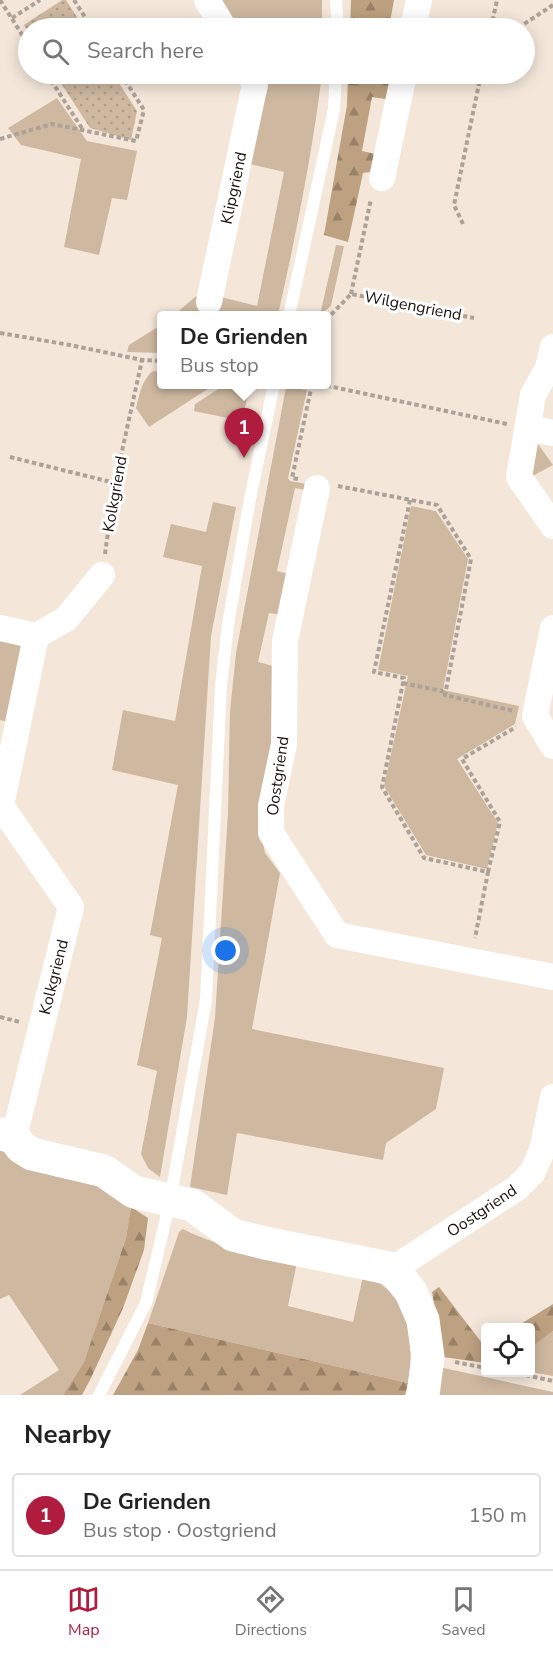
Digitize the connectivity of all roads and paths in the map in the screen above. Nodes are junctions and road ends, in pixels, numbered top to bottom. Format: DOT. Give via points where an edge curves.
graph roads {
  1 [pos="0,0"];
  2 [pos="40,0"];
  3 [pos="74,0"];
  4 [pos="207,0"];
  5 [pos="336,0"];
  6 [pos="419,0"];
  7 [pos="497,0"];
  8 [pos="553,5"];
  9 [pos="12,18"];
  10 [pos="86,18"];
  11 [pos="218,18"];
  12 [pos="337,18"];
  13 [pos="415,18"];
  14 [pos="493,18"];
  15 [pos="533,18"];
  16 [pos="18,28"];
  17 [pos="53,84"];
  18 [pos="127,84"];
  19 [pos="255,84"];
  20 [pos="335,84"];
  21 [pos="402,84"];
  22 [pos="479,84"];
  23 [pos="83,130"];
  24 [pos="0,139"];
  25 [pos="382,178"];
  26 [pos="463,224"];
  27 [pos="351,294"];
  28 [pos="209,302"];
  29 [pos="290,311"];
  30 [pos="331,316"];
  31 [pos="474,318"];
  32 [pos="0,333"];
  33 [pos="553,346"];
  34 [pos="142,360"];
  35 [pos="157,361"];
  36 [pos="331,387"];
  37 [pos="273,389"];
  38 [pos="311,389"];
  39 [pos="528,428"];
  40 [pos="553,433"];
  41 [pos="10,457"];
  42 [pos="115,483"];
  43 [pos="316,484"];
  44 [pos="410,500"];
  45 [pos="553,526"];
  46 [pos="102,575"];
  47 [pos="0,628"];
  48 [pos="553,628"];
  49 [pos="36,636"];
  50 [pos="403,683"];
  51 [pos="446,692"];
  52 [pos="535,716"];
  53 [pos="553,746"];
  54 [pos="9,829"];
  55 [pos="488,872"];
  56 [pos="471,961"];
  57 [pos="553,977"];
  58 [pos="553,1097"];
  59 [pos="7,1136"];
  60 [pos="170,1201"];
  61 [pos="393,1269"];
  62 [pos="535,1377"];
  63 [pos="553,1381"];
  64 [pos="99,1395"];
  65 [pos="423,1395"];
  1 -- 9 [label="path"];
  2 -- 9 [label="path"];
  3 -- 10 [label="path"];
  4 -- 11 [label="street"];
  5 -- 12 [label="lane"];
  6 -- 13 [label="street"];
  7 -- 14 [label="path"];
  8 -- 15 [label="path"];
  9 -- 16 [label="path"];
  17 -- 23 [label="path"];
  18 -- 23 [label="path" via="144,110 136,141"];
  19 -- 28 [label="street, Klipgriend"];
  20 -- 29 [label="lane" via="334,109"];
  21 -- 25 [label="street"];
  22 -- 26 [label="path" via="454,205"];
  23 -- 24 [label="path" via="52,124"];
  25 -- 27 [label="path" via="374,185"];
  27 -- 30 [label="path, Wilgengriend"];
  27 -- 31 [label="path, Wilgengriend"];
  32 -- 34 [label="path"];
  33 -- 39 [label="street" via="548,368 532,394"];
  34 -- 35 [label="path"];
  34 -- 42 [label="path, Kolkgriend"];
  36 -- 39 [label="path"];
  37 -- 60 [label="lane" via="228,624 217,735 206,1000"];
  38 -- 43 [label="path" via="292,478"];
  39 -- 40 [label="street"];
  39 -- 45 [label="street" via="519,477"];
  41 -- 42 [label="path"];
  42 -- 46 [label="path, Kolkgriend"];
  43 -- 44 [label="path"];
  43 -- 56 [label="street, Oostgriend" via="285,641 285,744 272,806 271,833 337,935"];
  44 -- 50 [label="path" via="374,672 404,678"];
  44 -- 51 [label="path" via="437,505 471,559"];
  46 -- 49 [label="street" via="66,619"];
  47 -- 49 [label="street"];
  48 -- 52 [label="street"];
  49 -- 54 [label="street, Kolkgriend" via="1,806"];
  50 -- 51 [label="path"];
  50 -- 55 [label="path" via="382,787 424,858"];
  51 -- 52 [label="path" via="445,695"];
  52 -- 53 [label="street"];
  52 -- 55 [label="path" via="462,759 500,822"];
  54 -- 59 [label="street, Kolkgriend" via="71,907"];
  55 -- 56 [label="path"];
  56 -- 57 [label="street, Oostgriend"];
  58 -- 61 [label="street, Oostgriend" via="542,1151 532,1173 516,1188"];
  59 -- 60 [label="street, Kolkgriend" via="32,1154 105,1171 134,1192"];
  60 -- 61 [label="street" via="192,1205 233,1235"];
  60 -- 64 [label="lane" via="146,1303"];
  61 -- 65 [label="street" via="411,1292 423,1320 428,1357"];
  62 -- 63 [label="path"];
}
